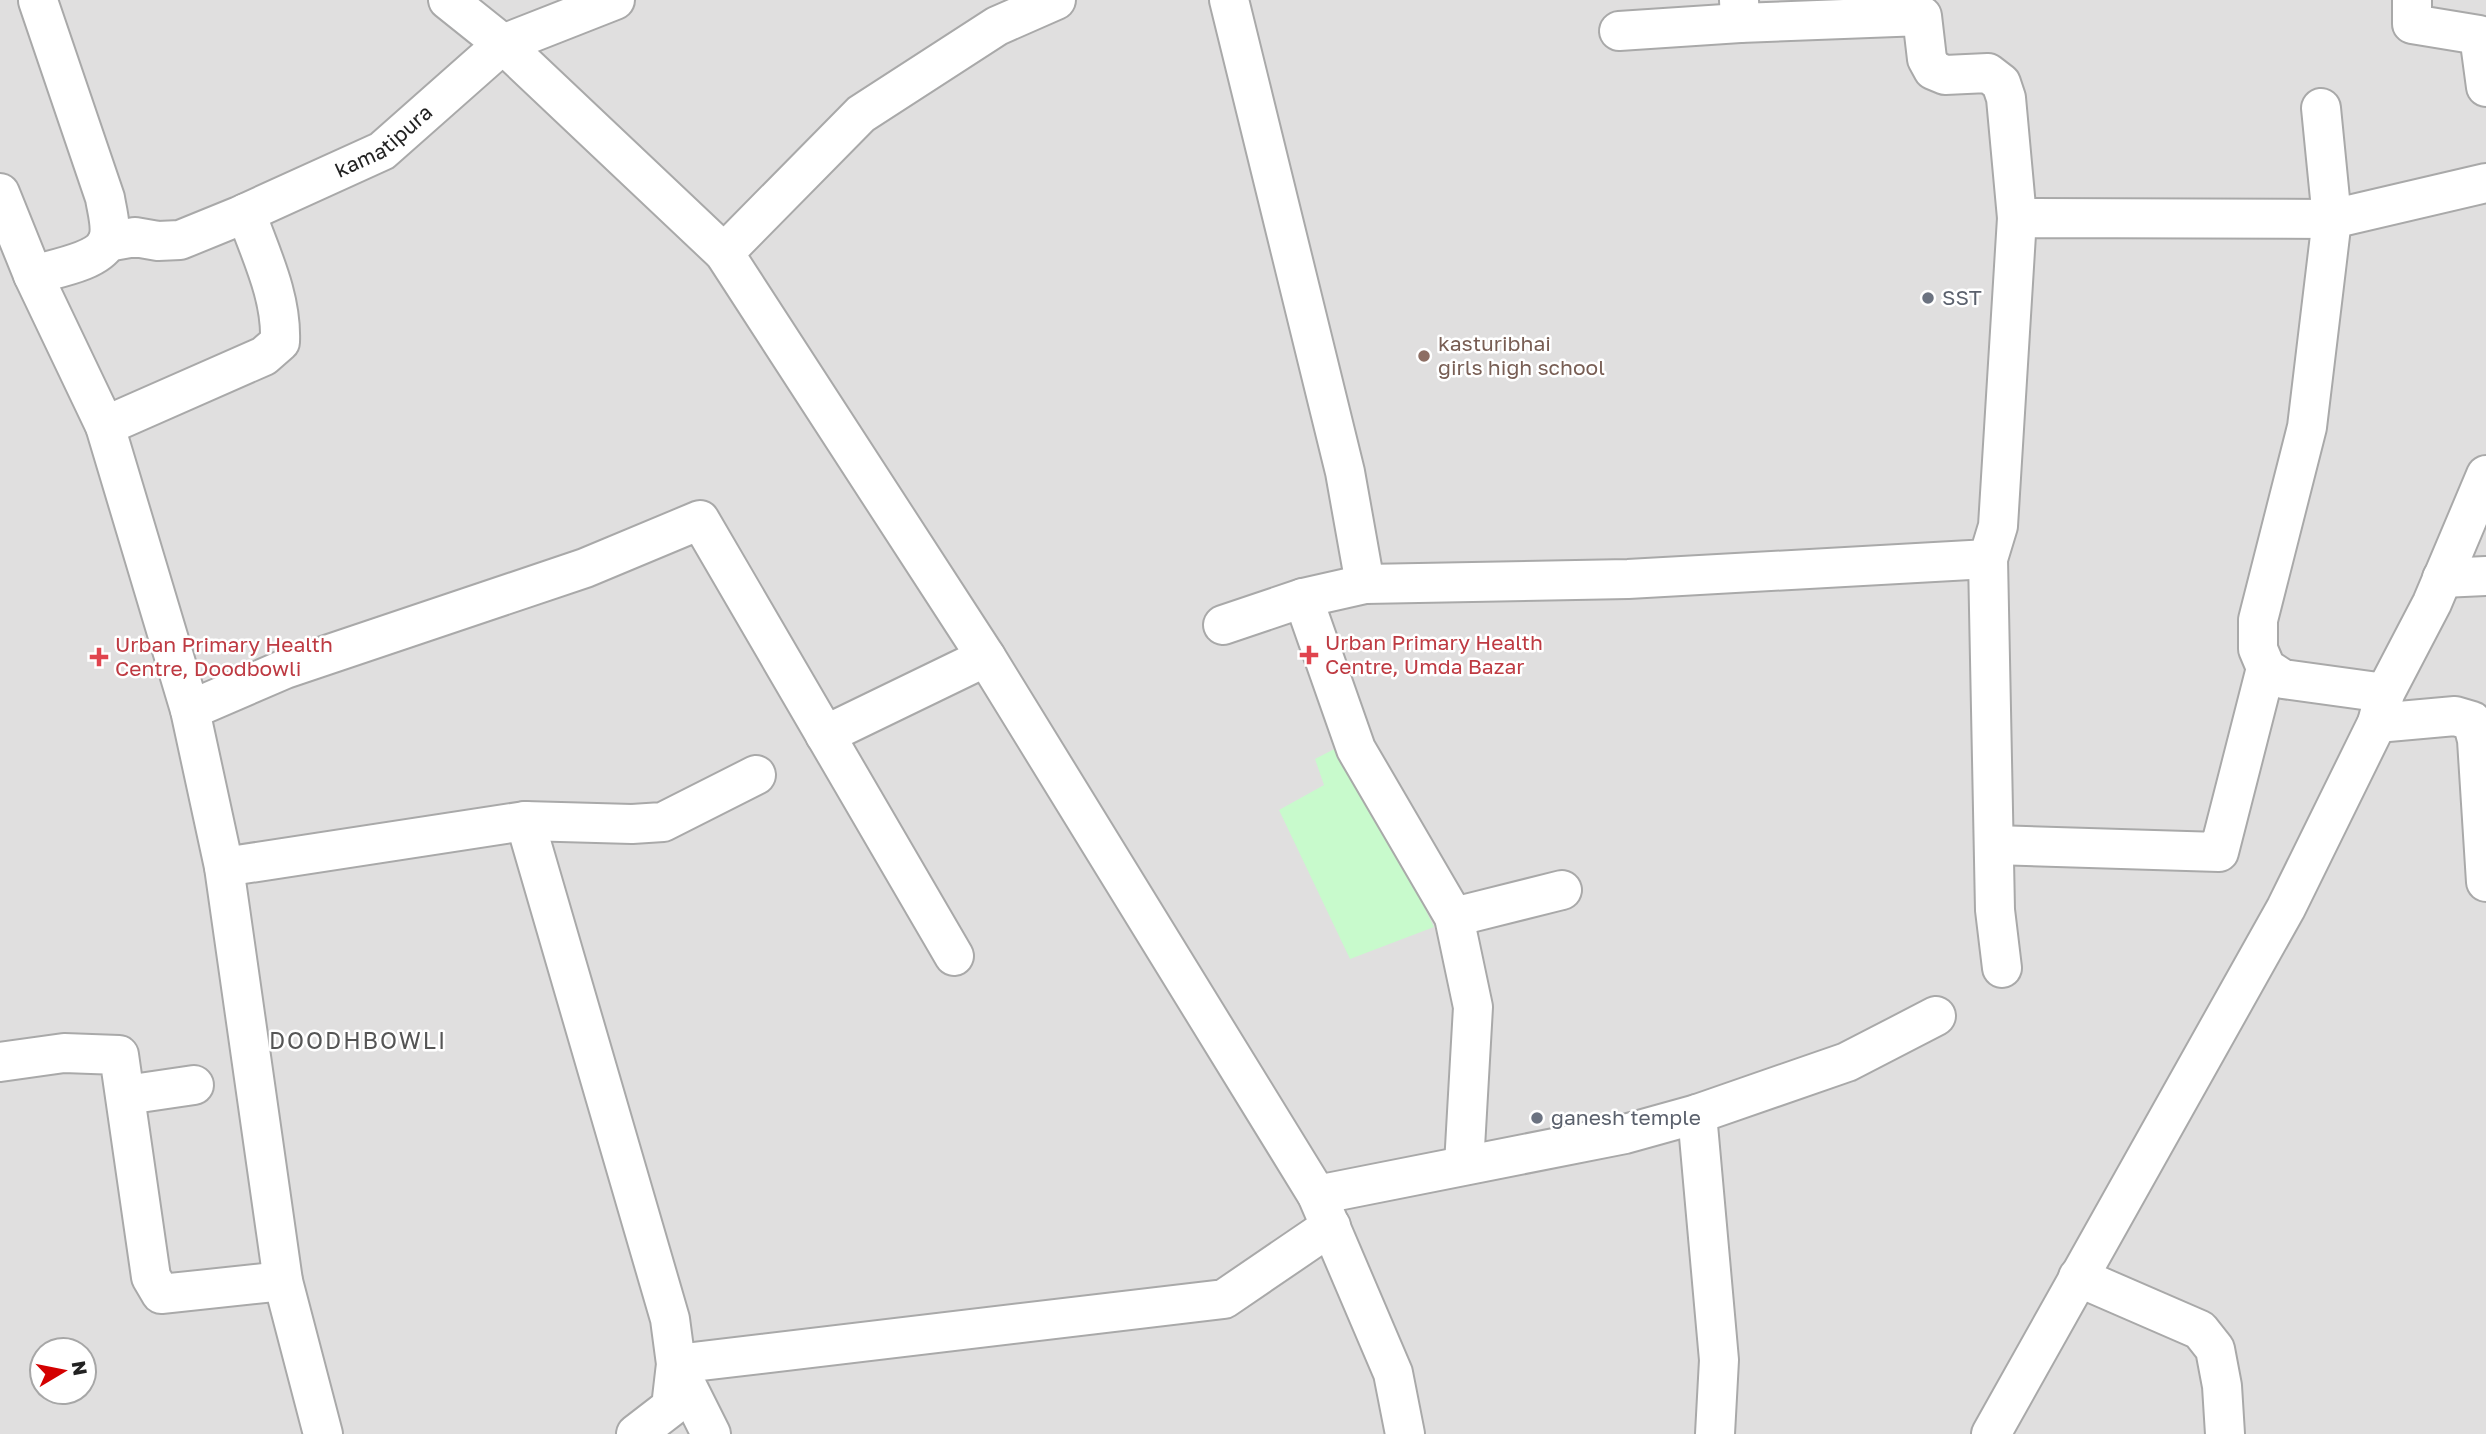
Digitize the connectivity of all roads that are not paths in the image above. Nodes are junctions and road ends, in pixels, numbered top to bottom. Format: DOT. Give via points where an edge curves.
graph roads {
  1 [pos="448,0"];
  2 [pos="615,0"];
  3 [pos="1056,0"];
  4 [pos="1229,0"];
  5 [pos="2412,0"];
  6 [pos="38,1"];
  7 [pos="1922,8"];
  8 [pos="1740,12"];
  9 [pos="1619,32"];
  10 [pos="503,44"];
  11 [pos="2486,87"];
  12 [pos="2321,108"];
  13 [pos="2486,183"];
  14 [pos="0,193"];
  15 [pos="246,213"];
  16 [pos="2017,218"];
  17 [pos="2332,219"];
  18 [pos="107,242"];
  19 [pos="724,253"];
  20 [pos="33,275"];
  21 [pos="105,426"];
  22 [pos="2486,475"];
  23 [pos="1988,559"];
  24 [pos="2486,576"];
  25 [pos="2442,578"];
  26 [pos="1365,584"];
  27 [pos="1303,598"];
  28 [pos="1223,625"];
  29 [pos="986,657"];
  30 [pos="2266,668"];
  31 [pos="2381,708"];
  32 [pos="190,710"];
  33 [pos="825,735"];
  34 [pos="757,775"];
  35 [pos="525,821"];
  36 [pos="1994,845"];
  37 [pos="224,867"];
  38 [pos="2486,882"];
  39 [pos="1562,890"];
  40 [pos="1454,917"];
  41 [pos="954,956"];
  42 [pos="2002,968"];
  43 [pos="1936,1016"];
  44 [pos="0,1062"];
  45 [pos="194,1085"];
  46 [pos="126,1095"];
  47 [pos="1697,1114"];
  48 [pos="1464,1165"];
  49 [pos="1324,1210"];
  50 [pos="2078,1277"];
  51 [pos="283,1281"];
  52 [pos="676,1364"];
  53 [pos="323,1434"];
  54 [pos="636,1434"];
  55 [pos="711,1434"];
  56 [pos="1405,1434"];
  57 [pos="1715,1434"];
  58 [pos="1990,1434"];
  59 [pos="2225,1434"];
  1 -- 10 [label="street"];
  2 -- 10 [label="street, kamatipura"];
  3 -- 19 [label="street" via="997,26 861,114"];
  4 -- 26 [label="street" via="1345,472"];
  5 -- 11 [label="street" via="2412,24 2479,35"];
  6 -- 18 [label="street" via="105,198"];
  7 -- 8 [label="street"];
  7 -- 16 [label="street" via="1927,59 1933,70 1945,75 1988,73 2001,83"];
  8 -- 9 [label="street"];
  10 -- 15 [label="street, kamatipura" via="382,150"];
  10 -- 19 [label="street"];
  12 -- 17 [label="street"];
  13 -- 17 [label="street"];
  14 -- 20 [label="street"];
  15 -- 18 [label="street, kamatipura" via="180,240 135,237"];
  15 -- 21 [label="street" via="276,296 280,342 264,356"];
  16 -- 17 [label="street"];
  16 -- 23 [label="street" via="1998,526"];
  17 -- 30 [label="street" via="2307,427 2258,620 2258,649"];
  18 -- 20 [label="street" via="95,256"];
  19 -- 29 [label="street"];
  20 -- 21 [label="street"];
  21 -- 32 [label="street"];
  22 -- 25 [label="street"];
  23 -- 26 [label="street" via="1628,579"];
  23 -- 36 [label="street"];
  24 -- 25 [label="street"];
  25 -- 31 [label="street"];
  26 -- 27 [label="street"];
  27 -- 28 [label="street"];
  27 -- 40 [label="street" via="1356,749"];
  29 -- 33 [label="street"];
  29 -- 49 [label="street"];
  30 -- 31 [label="street" via="2283,680"];
  30 -- 36 [label="street" via="2219,852"];
  31 -- 38 [label="street" via="2472,721"];
  31 -- 50 [label="street" via="2286,908"];
  32 -- 33 [label="street" via="285,669 585,568 700,520"];
  32 -- 37 [label="street"];
  33 -- 41 [label="street"];
  34 -- 35 [label="street" via="663,822"];
  35 -- 37 [label="street"];
  35 -- 52 [label="street" via="670,1319"];
  36 -- 42 [label="street"];
  37 -- 51 [label="street"];
  39 -- 40 [label="street"];
  40 -- 48 [label="street" via="1472,1007"];
  43 -- 47 [label="street" via="1847,1062"];
  44 -- 46 [label="street" via="64,1053 119,1055"];
  45 -- 46 [label="street"];
  46 -- 51 [label="street" via="151,1277 161,1294"];
  47 -- 48 [label="street" via="1625,1134"];
  47 -- 57 [label="street" via="1719,1360"];
  48 -- 49 [label="street"];
  49 -- 52 [label="street" via="1224,1299"];
  49 -- 56 [label="street" via="1392,1373"];
  50 -- 58 [label="street"];
  50 -- 59 [label="street" via="2200,1330 2215,1349"];
  51 -- 53 [label="street"];
  52 -- 54 [label="street" via="671,1407"];
  52 -- 55 [label="street"];
}
